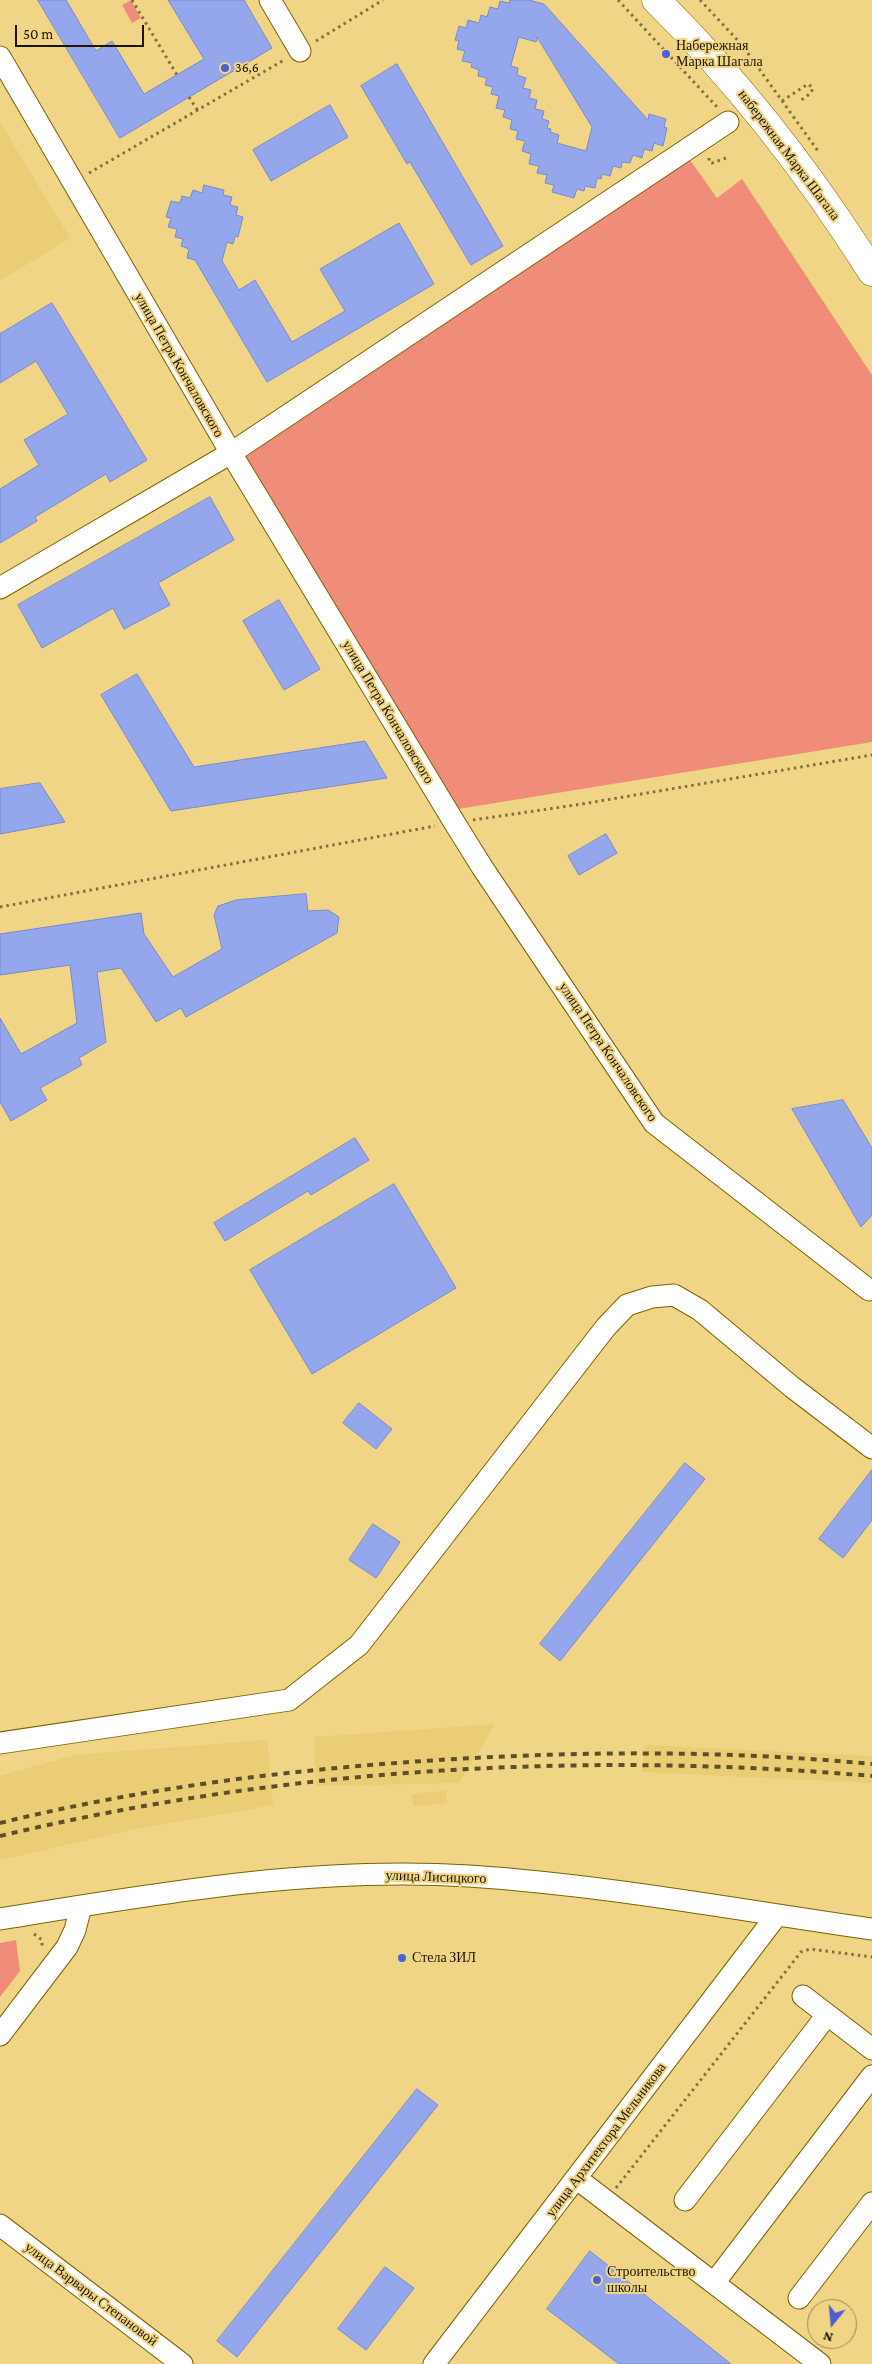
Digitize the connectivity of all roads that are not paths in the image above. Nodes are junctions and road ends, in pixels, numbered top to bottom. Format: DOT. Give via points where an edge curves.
graph roads {
  1 [pos="270,0"];
  2 [pos="656,0"];
  3 [pos="300,50"];
  4 [pos="0,57"];
  5 [pos="728,122"];
  6 [pos="872,272"];
  7 [pos="231,453"];
  8 [pos="0,588"];
  9 [pos="869,1290"];
  10 [pos="872,1448"];
  11 [pos="0,1743"];
  12 [pos="80,1906"];
  13 [pos="777,1915"];
  14 [pos="0,1919"];
  15 [pos="872,1929"];
  16 [pos="803,1996"];
  17 [pos="827,2014"];
  18 [pos="0,2036"];
  19 [pos="872,2049"];
  20 [pos="872,2076"];
  21 [pos="576,2178"];
  22 [pos="685,2200"];
  23 [pos="872,2203"];
  24 [pos="0,2225"];
  25 [pos="714,2283"];
  26 [pos="799,2298"];
  27 [pos="182,2364"];
  28 [pos="434,2364"];
  29 [pos="820,2364"];
  1 -- 3 [label="street"];
  2 -- 6 [label="main road, набережная Марка Шагала" via="712,58 779,137 833,210"];
  4 -- 7 [label="street, улица Петра Кончаловского"];
  5 -- 7 [label="street"];
  7 -- 8 [label="street"];
  7 -- 9 [label="street, улица Петра Кончаловского" via="482,867 654,1123"];
  10 -- 11 [label="street" via="700,1310 674,1295 652,1297 627,1305 606,1327 359,1646 289,1700"];
  12 -- 13 [label="street, улица Лисицкого" via="266,1881 394,1874 468,1876 593,1887"];
  12 -- 14 [label="street, улица Лисицкого"];
  12 -- 18 [label="street" via="67,1947"];
  13 -- 15 [label="street, улица Лисицкого"];
  13 -- 21 [label="street, улица Архитектора Мельникова"];
  16 -- 17 [label="street"];
  17 -- 19 [label="street"];
  17 -- 22 [label="street"];
  20 -- 25 [label="street"];
  21 -- 25 [label="street"];
  21 -- 28 [label="street, улица Архитектора Мельникова"];
  23 -- 26 [label="street"];
  24 -- 27 [label="street, улица Варвары Степановой"];
  25 -- 29 [label="street"];
}
